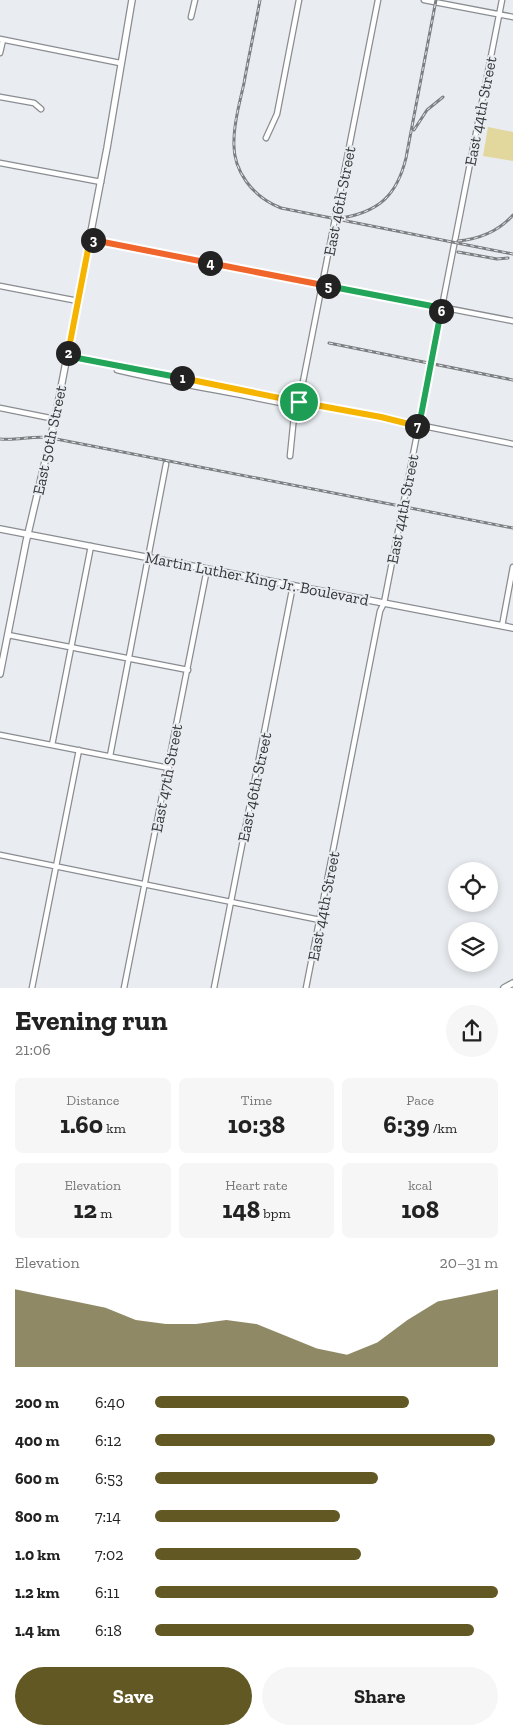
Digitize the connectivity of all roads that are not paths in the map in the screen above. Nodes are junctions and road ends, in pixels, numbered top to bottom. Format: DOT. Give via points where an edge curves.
graph roads {
  1 [pos="132,0"];
  2 [pos="195,0"];
  3 [pos="299,0"];
  4 [pos="378,0"];
  5 [pos="424,0"];
  6 [pos="502,0"];
  7 [pos="499,14"];
  8 [pos="192,17"];
  9 [pos="513,17"];
  10 [pos="1,40"];
  11 [pos="0,53"];
  12 [pos="120,63"];
  13 [pos="0,97"];
  14 [pos="41,109"];
  15 [pos="266,138"];
  16 [pos="0,163"];
  17 [pos="101,182"];
  18 [pos="90,239"];
  19 [pos="323,285"];
  20 [pos="0,286"];
  21 [pos="78,301"];
  22 [pos="442,308"];
  23 [pos="513,322"];
  24 [pos="67,356"];
  25 [pos="116,370"];
  26 [pos="299,402"];
  27 [pos="0,408"];
  28 [pos="55,419"];
  29 [pos="419,426"];
  30 [pos="513,444"];
  31 [pos="290,456"];
  32 [pos="166,464"];
  33 [pos="0,529"];
  34 [pos="28,534"];
  35 [pos="91,546"];
  36 [pos="149,557"];
  37 [pos="513,567"];
  38 [pos="208,569"];
  39 [pos="293,585"];
  40 [pos="384,603"];
  41 [pos="502,626"];
  42 [pos="513,628"];
  43 [pos="8,635"];
  44 [pos="71,647"];
  45 [pos="129,659"];
  46 [pos="188,670"];
  47 [pos="0,674"];
  48 [pos="0,735"];
  49 [pos="52,745"];
  50 [pos="79,750"];
  51 [pos="110,756"];
  52 [pos="168,768"];
  53 [pos="0,855"];
  54 [pos="56,866"];
  55 [pos="145,884"];
  56 [pos="231,902"];
  57 [pos="320,920"];
  58 [pos="513,983"];
  59 [pos="32,988"];
  60 [pos="124,988"];
  61 [pos="214,988"];
  62 [pos="306,988"];
  63 [pos="504,988"];
  1 -- 12 [label="main road, East 50th Street"];
  2 -- 8 [label="street"];
  3 -- 15 [label="street" via="277,114"];
  4 -- 19 [label="street, East 46th Street"];
  5 -- 7 [label="street"];
  6 -- 7 [label="street, East 44th Street"];
  7 -- 9 [label="street"];
  7 -- 22 [label="street, East 44th Street"];
  10 -- 11 [label="street"];
  10 -- 12 [label="street"];
  12 -- 17 [label="main road, East 50th Street"];
  13 -- 14 [label="street" via="34,103"];
  16 -- 17 [label="street"];
  17 -- 18 [label="main road, East 50th Street"];
  18 -- 19 [label="street"];
  18 -- 21 [label="main road, East 50th Street"];
  19 -- 22 [label="street"];
  19 -- 26 [label="street, East 46th Street"];
  20 -- 21 [label="street"];
  21 -- 24 [label="main road, East 50th Street"];
  22 -- 23 [label="street"];
  22 -- 29 [label="street, East 44th Street"];
  24 -- 26 [label="street"];
  24 -- 28 [label="main road, East 50th Street"];
  25 -- 31 [label="street" via="295,406"];
  26 -- 29 [label="street"];
  27 -- 28 [label="street"];
  28 -- 34 [label="main road, East 50th Street"];
  29 -- 30 [label="street"];
  29 -- 40 [label="street, East 44th Street"];
  32 -- 36 [label="street"];
  33 -- 34 [label="main road, Martin Luther King Jr. Boulevard"];
  34 -- 35 [label="main road, Martin Luther King Jr. Boulevard"];
  34 -- 43 [label="main road, East 50th Street"];
  35 -- 36 [label="main road, Martin Luther King Jr. Boulevard"];
  35 -- 44 [label="street"];
  36 -- 38 [label="main road, Martin Luther King Jr. Boulevard"];
  36 -- 45 [label="street"];
  37 -- 41 [label="street"];
  38 -- 39 [label="main road, Martin Luther King Jr. Boulevard"];
  38 -- 46 [label="street, East 47th Street"];
  39 -- 40 [label="main road, Martin Luther King Jr. Boulevard"];
  39 -- 56 [label="street, East 46th Street"];
  40 -- 41 [label="main road, Martin Luther King Jr. Boulevard"];
  40 -- 57 [label="street, East 44th Street"];
  41 -- 42 [label="main road, Martin Luther King Jr. Boulevard"];
  43 -- 44 [label="street"];
  43 -- 47 [label="main road, East 50th Street"];
  44 -- 45 [label="street"];
  44 -- 49 [label="street"];
  45 -- 46 [label="street"];
  45 -- 51 [label="street"];
  46 -- 52 [label="street, East 47th Street"];
  48 -- 49 [label="street"];
  49 -- 50 [label="street"];
  50 -- 51 [label="street"];
  50 -- 54 [label="street"];
  51 -- 52 [label="street"];
  52 -- 55 [label="street, East 47th Street"];
  53 -- 54 [label="street"];
  54 -- 55 [label="street"];
  54 -- 59 [label="street"];
  55 -- 56 [label="street"];
  55 -- 60 [label="street, East 47th Street"];
  56 -- 57 [label="street"];
  56 -- 61 [label="street, East 46th Street"];
  57 -- 62 [label="street, East 44th Street"];
  58 -- 63 [label="main road"];
}
